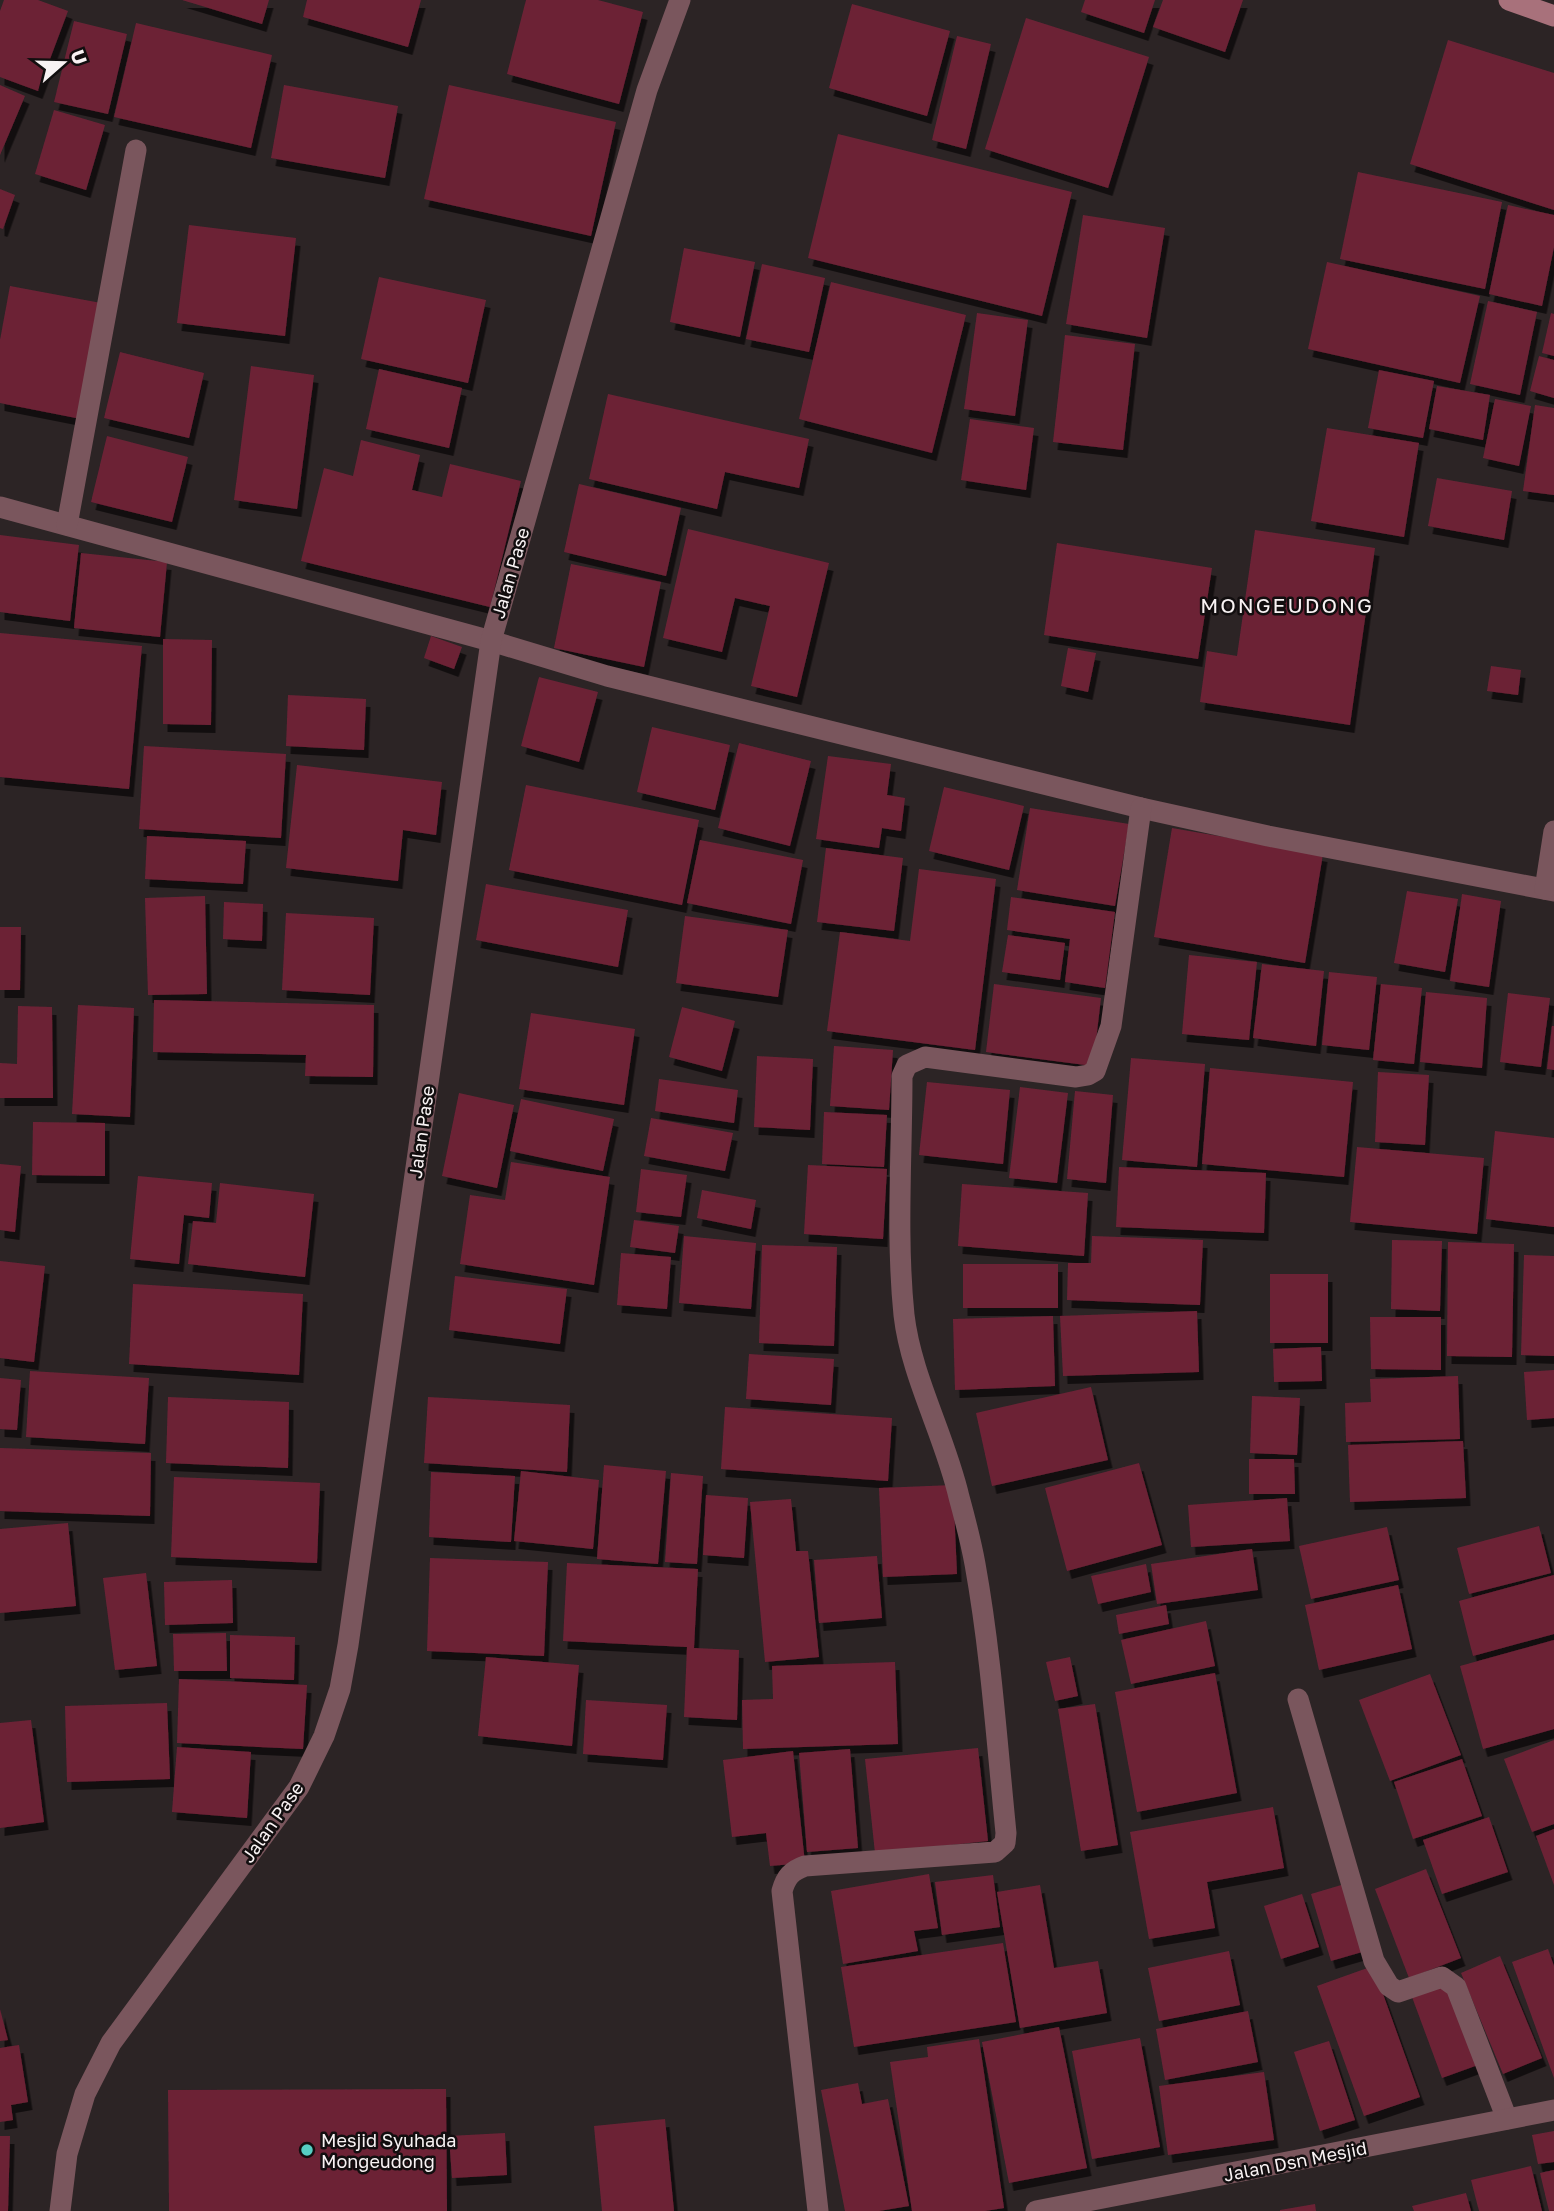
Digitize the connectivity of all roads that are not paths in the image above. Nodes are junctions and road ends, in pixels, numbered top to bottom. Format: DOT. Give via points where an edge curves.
graph roads {
  1 [pos="680,0"];
  2 [pos="1511,0"];
  3 [pos="1554,16"];
  4 [pos="136,150"];
  5 [pos="0,507"];
  6 [pos="67,525"];
  7 [pos="491,641"];
  8 [pos="1141,808"];
  9 [pos="1554,831"];
  10 [pos="1549,890"];
  11 [pos="1298,1699"];
  12 [pos="1554,2110"];
  13 [pos="1507,2119"];
  14 [pos="60,2211"];
  15 [pos="818,2211"];
  16 [pos="1036,2211"];
  1 -- 7 [label="street, Jalan Pase" via="647,90"];
  2 -- 3 [label="main road"];
  4 -- 6 [label="street"];
  5 -- 6 [label="street"];
  6 -- 7 [label="street"];
  7 -- 8 [label="street" via="607,676"];
  7 -- 14 [label="street, Jalan Pase" via="340,1689 299,1787 111,2043 85,2094 67,2154"];
  8 -- 10 [label="street"];
  8 -- 15 [label="street" via="1111,1026 1094,1071 1076,1077 925,1057 907,1065 902,1076 904,1317 958,1490 975,1563 1005,1843 995,1852 805,1866 786,1878 782,1891"];
  9 -- 10 [label="street"];
  11 -- 13 [label="street" via="1374,1961 1398,1992 1442,1977 1452,1982"];
  12 -- 13 [label="street, Jalan Dsn Mesjid"];
  13 -- 16 [label="street, Jalan Dsn Mesjid"];
}
